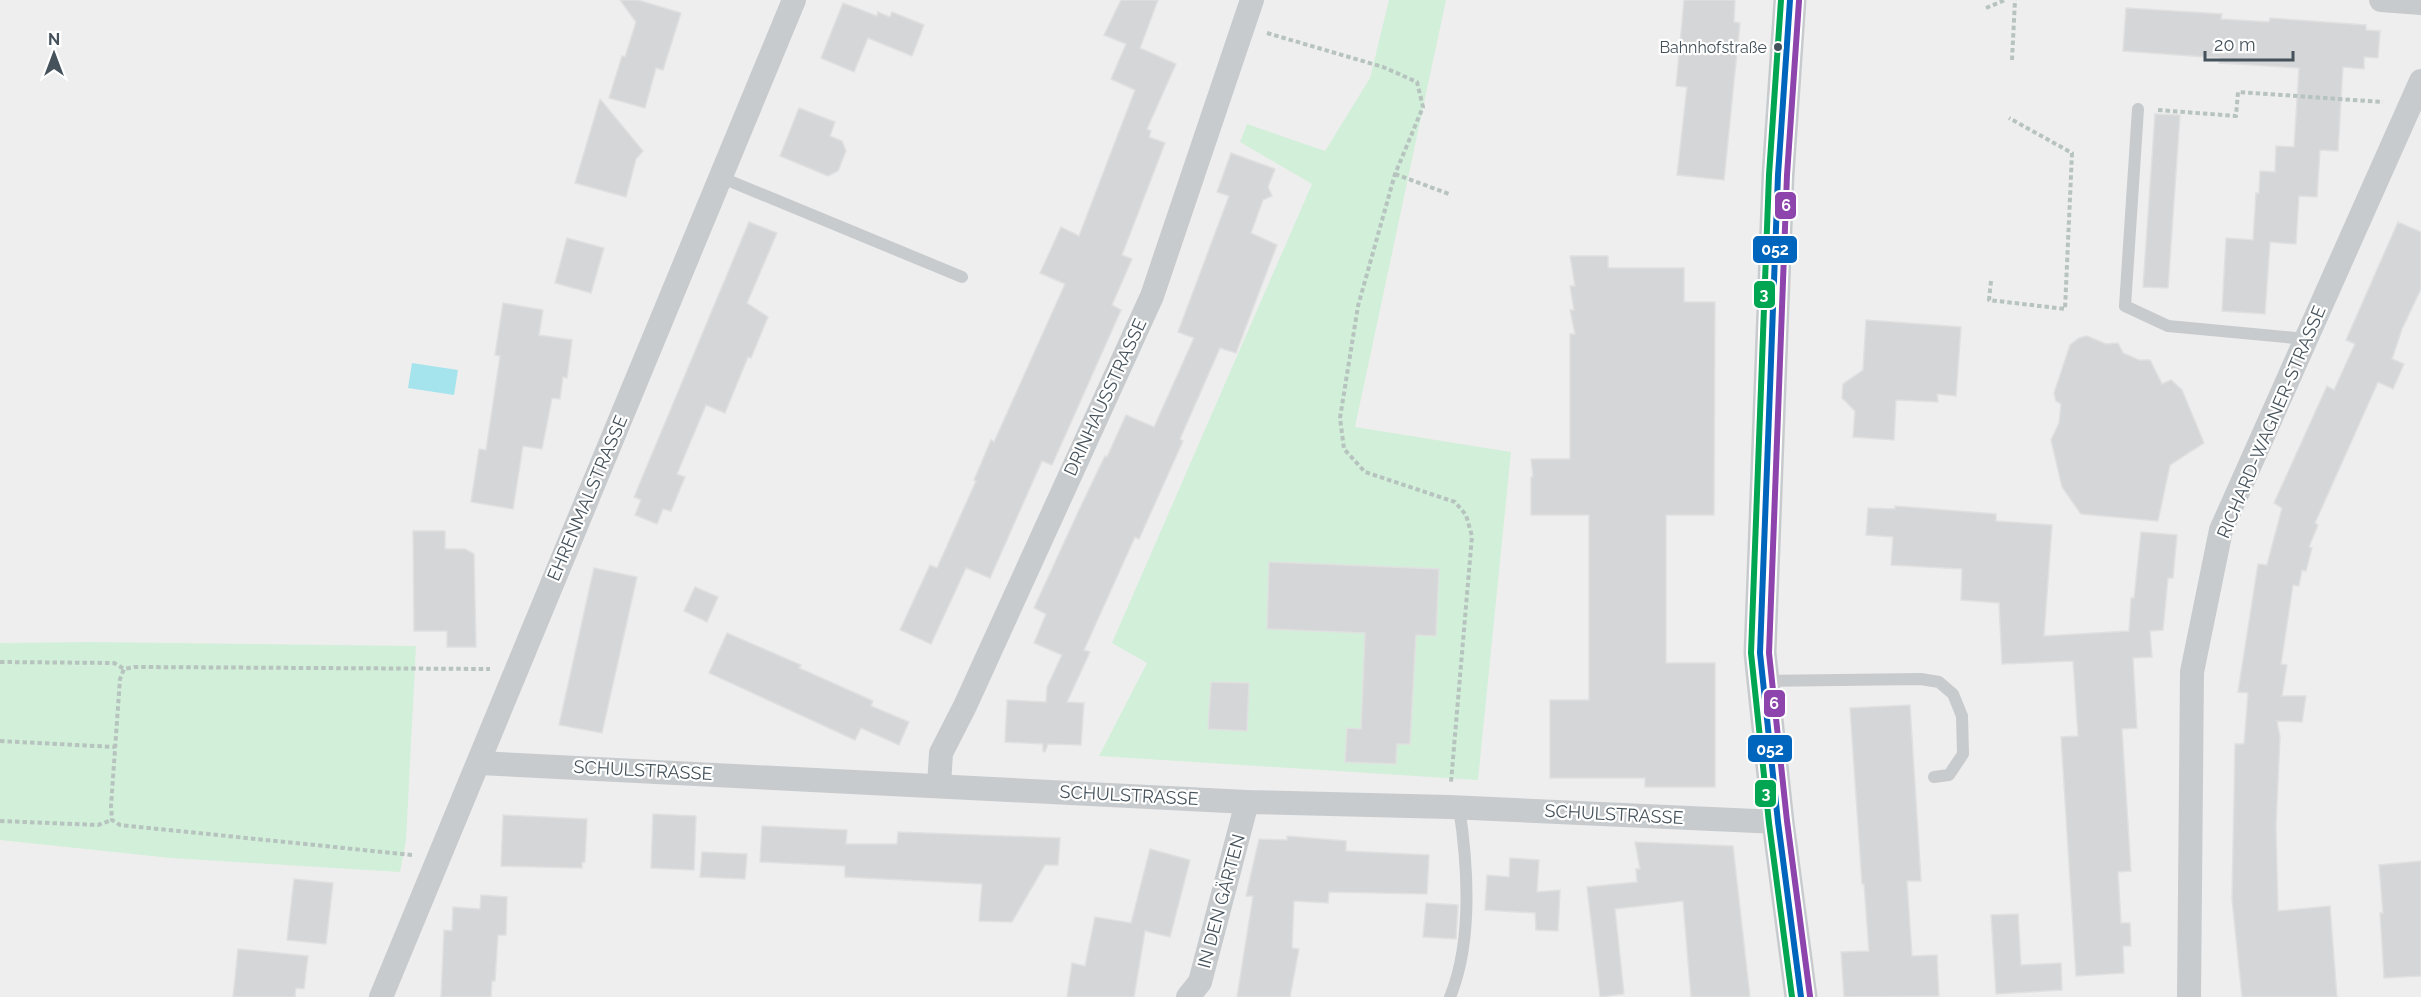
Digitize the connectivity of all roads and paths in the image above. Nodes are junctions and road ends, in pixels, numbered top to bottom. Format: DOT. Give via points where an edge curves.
graph roads {
  1 [pos="794,0"];
  2 [pos="1252,0"];
  3 [pos="1790,0"];
  4 [pos="2005,0"];
  5 [pos="2015,0"];
  6 [pos="2381,0"];
  7 [pos="2421,3"];
  8 [pos="1986,8"];
  9 [pos="1245,26"];
  10 [pos="2012,60"];
  11 [pos="2421,81"];
  12 [pos="2411,104"];
  13 [pos="2138,109"];
  14 [pos="2009,117"];
  15 [pos="1395,174"];
  16 [pos="720,177"];
  17 [pos="1449,194"];
  18 [pos="962,277"];
  19 [pos="1991,280"];
  20 [pos="2306,339"];
  21 [pos="0,662"];
  22 [pos="124,669"];
  23 [pos="512,677"];
  24 [pos="1764,681"];
  25 [pos="0,741"];
  26 [pos="115,747"];
  27 [pos="480,763"];
  28 [pos="1934,777"];
  29 [pos="939,785"];
  30 [pos="1247,802"];
  31 [pos="1454,807"];
  32 [pos="112,819"];
  33 [pos="0,821"];
  34 [pos="1778,822"];
  35 [pos="435,864"];
  36 [pos="381,997"];
  37 [pos="1188,997"];
  38 [pos="1450,997"];
  39 [pos="1801,997"];
  40 [pos="2188,997"];
  1 -- 16 [label="street, EHRENMALSTRASSE"];
  2 -- 9 [label="street, DRINHAUSSTRASSE"];
  3 -- 24 [label="main road" via="1769,404 1760,652"];
  4 -- 8 [label="path"];
  5 -- 10 [label="path"];
  6 -- 7 [label="street"];
  9 -- 15 [label="path" via="1383,67 1417,82 1423,107"];
  9 -- 29 [label="street, DRINHAUSSTRASSE" via="1152,296 941,753"];
  11 -- 12 [label="street, RICHARD-WAGNER-STRASSE"];
  12 -- 13 [label="path" via="2238,92 2236,116"];
  12 -- 20 [label="street, RICHARD-WAGNER-STRASSE"];
  13 -- 20 [label="lane" via="2125,306 2168,326"];
  14 -- 19 [label="path" via="2072,153 2065,309 1989,300"];
  15 -- 17 [label="path"];
  15 -- 31 [label="path" via="1358,306 1340,418 1344,449 1365,472 1455,502 1469,525 1472,536"];
  16 -- 18 [label="lane"];
  16 -- 23 [label="street, EHRENMALSTRASSE"];
  20 -- 40 [label="street, RICHARD-WAGNER-STRASSE" via="2221,530 2192,672"];
  21 -- 22 [label="path" via="114,663"];
  22 -- 23 [label="path" via="488,668"];
  22 -- 26 [label="path"];
  23 -- 27 [label="street, EHRENMALSTRASSE"];
  24 -- 28 [label="lane" via="1939,682 1953,694 1962,716 1963,754 1949,775"];
  24 -- 34 [label="main road"];
  25 -- 26 [label="path"];
  26 -- 32 [label="path"];
  27 -- 29 [label="street, SCHULSTRASSE"];
  27 -- 35 [label="street, EHRENMALSTRASSE"];
  29 -- 30 [label="street, SCHULSTRASSE"];
  30 -- 31 [label="street, SCHULSTRASSE"];
  30 -- 37 [label="street, IN DEN GÄRTEN" via="1200,982"];
  31 -- 34 [label="street, SCHULSTRASSE"];
  31 -- 38 [label="lane" via="1466,856 1464,930 1457,980"];
  32 -- 33 [label="path" via="98,825"];
  32 -- 35 [label="path" via="120,825 412,855"];
  34 -- 39 [label="main road"];
  35 -- 36 [label="street, EHRENMALSTRASSE"];
}
